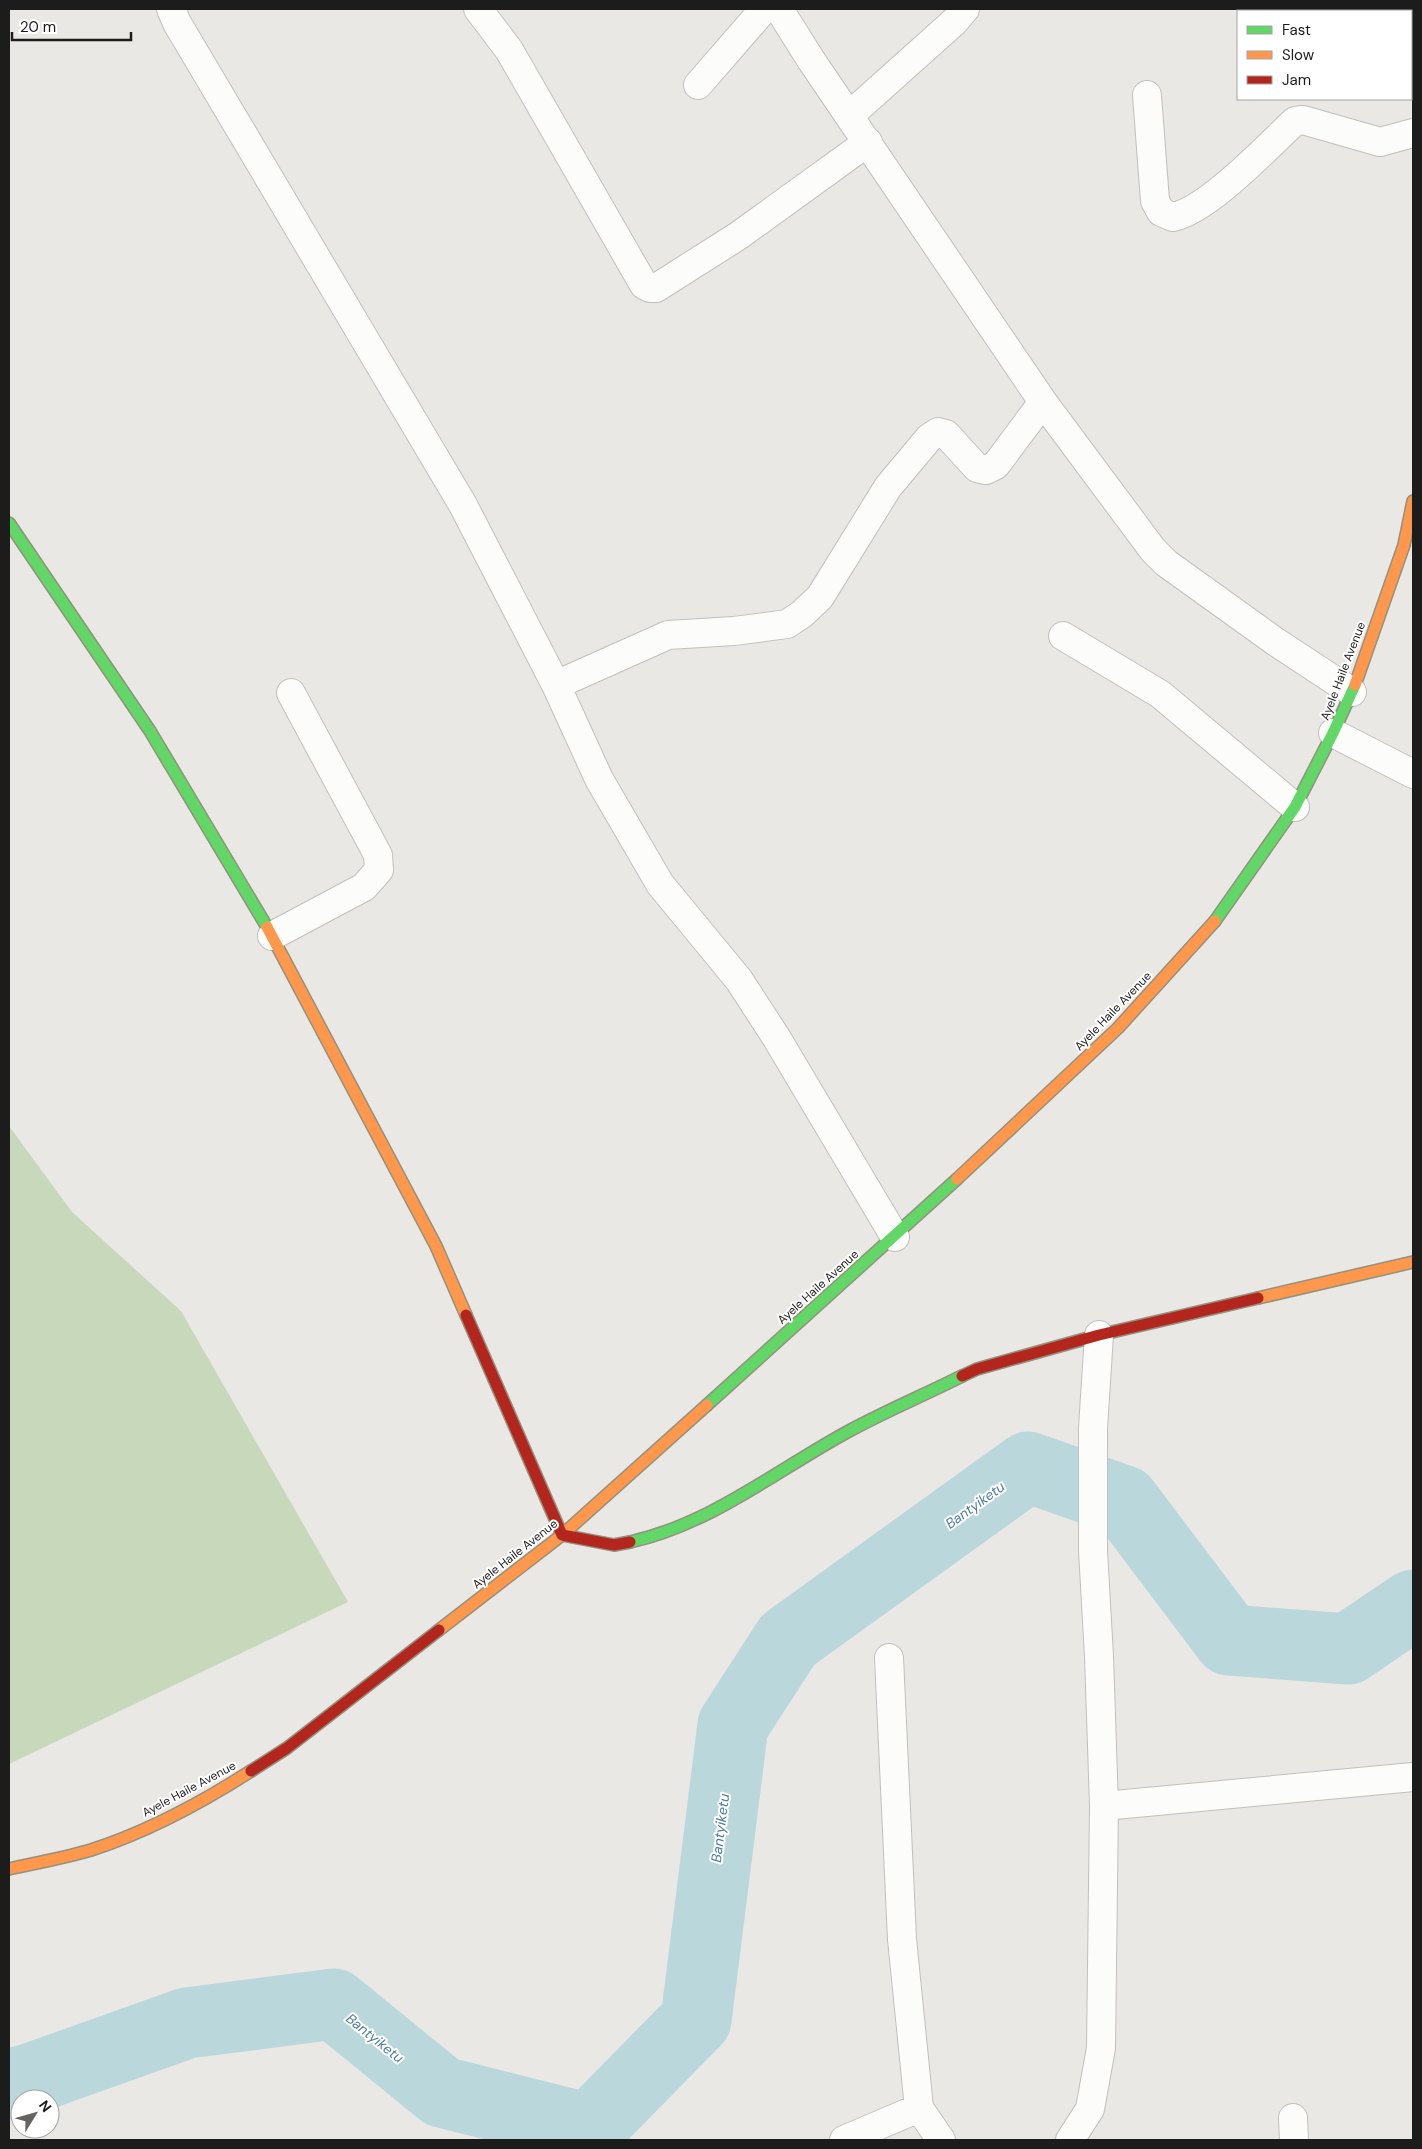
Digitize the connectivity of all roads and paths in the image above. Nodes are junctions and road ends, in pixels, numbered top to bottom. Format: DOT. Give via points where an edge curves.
graph roads {
  1 [pos="171,9"];
  2 [pos="478,9"];
  3 [pos="764,9"];
  4 [pos="779,9"];
  5 [pos="965,9"];
  6 [pos="698,85"];
  7 [pos="1147,95"];
  8 [pos="849,116"];
  9 [pos="1413,133"];
  10 [pos="868,142"];
  11 [pos="1043,402"];
  12 [pos="1413,501"];
  13 [pos="9,523"];
  14 [pos="1063,636"];
  15 [pos="556,685"];
  16 [pos="1352,692"];
  17 [pos="291,693"];
  18 [pos="1333,733"];
  19 [pos="1413,774"];
  20 [pos="1295,808"];
  21 [pos="272,936"];
  22 [pos="895,1237"];
  23 [pos="1413,1262"];
  24 [pos="1099,1335"];
  25 [pos="562,1535"];
  26 [pos="889,1658"];
  27 [pos="1413,1777"];
  28 [pos="1104,1806"];
  29 [pos="9,1869"];
  30 [pos="919,2108"];
  31 [pos="844,2140"];
  32 [pos="941,2140"];
  33 [pos="1070,2140"];
  1 -- 15 [label="street" via="463,505"];
  2 -- 10 [label="street" via="509,50 644,285 650,288 656,288 738,236"];
  3 -- 6 [label="street"];
  4 -- 8 [label="street"];
  5 -- 8 [label="street"];
  7 -- 9 [label="street" via="1156,201 1161,212 1173,217 1193,210 1214,195 1295,121 1303,120 1380,142"];
  8 -- 10 [label="street"];
  10 -- 11 [label="street"];
  11 -- 15 [label="street" via="996,465 986,470 978,468 946,434 938,432 929,438 888,487 820,597 787,624 668,635"];
  11 -- 16 [label="street" via="1166,563"];
  12 -- 16 [label="street, Ayele Haile Avenue" via="1404,545"];
  13 -- 21 [label="street" via="150,731"];
  14 -- 20 [label="street" via="1160,694"];
  15 -- 22 [label="street" via="599,779 660,884 749,997"];
  16 -- 18 [label="street, Ayele Haile Avenue"];
  17 -- 21 [label="street" via="378,855 379,870 364,888"];
  18 -- 19 [label="street"];
  18 -- 20 [label="street, Ayele Haile Avenue"];
  20 -- 22 [label="street, Ayele Haile Avenue" via="1217,919 1118,1028"];
  21 -- 25 [label="street" via="436,1246"];
  22 -- 25 [label="street, Ayele Haile Avenue"];
  23 -- 24 [label="street"];
  24 -- 25 [label="street" via="978,1369 849,1431 703,1517 614,1545"];
  24 -- 28 [label="street" via="1093,1428 1093,1551"];
  25 -- 29 [label="street, Ayele Haile Avenue" via="262,1765 180,1811 105,1846"];
  26 -- 30 [label="street" via="902,1939"];
  27 -- 28 [label="street"];
  28 -- 33 [label="street" via="1101,2048 1090,2109"];
  30 -- 31 [label="street"];
  30 -- 32 [label="street"];
}
